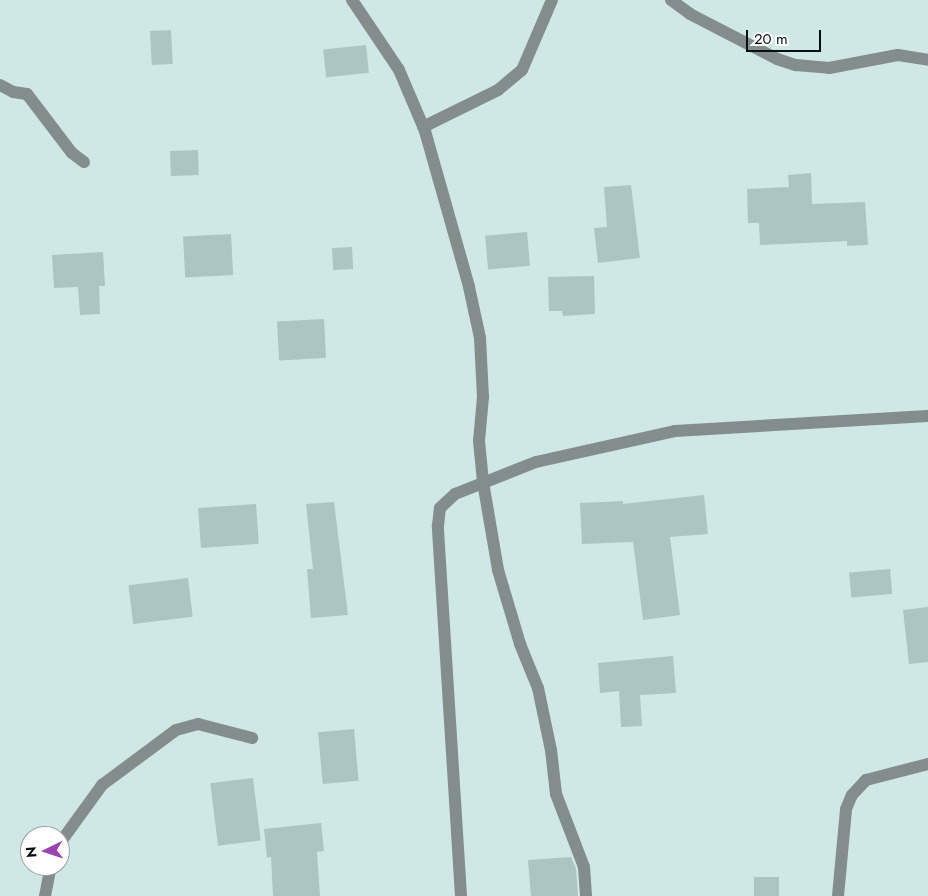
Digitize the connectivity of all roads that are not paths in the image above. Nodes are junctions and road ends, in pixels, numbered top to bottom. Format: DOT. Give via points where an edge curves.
graph roads {
  1 [pos="352,0"];
  2 [pos="552,0"];
  3 [pos="671,0"];
  4 [pos="928,60"];
  5 [pos="0,85"];
  6 [pos="423,127"];
  7 [pos="84,162"];
  8 [pos="928,416"];
  9 [pos="483,482"];
  10 [pos="252,738"];
  11 [pos="928,764"];
  12 [pos="70,828"];
  13 [pos="49,876"];
  14 [pos="45,896"];
  15 [pos="461,896"];
  16 [pos="586,896"];
  17 [pos="838,896"];
  1 -- 6 [label="street" via="399,70"];
  2 -- 6 [label="street" via="522,70 498,90"];
  3 -- 4 [label="street" via="690,14 777,59 796,65 829,68 898,55"];
  5 -- 7 [label="street" via="13,92 27,94 72,152"];
  6 -- 9 [label="street" via="470,286 480,338"];
  8 -- 9 [label="street" via="675,431 536,462"];
  9 -- 15 [label="street" via="450,498 440,508 438,526"];
  9 -- 16 [label="street" via="498,570 520,644 538,688 556,794 584,867"];
  10 -- 12 [label="street" via="198,724 176,730 102,785"];
  11 -- 17 [label="street" via="866,780 852,795 846,809"];
  13 -- 14 [label="street"];
}
